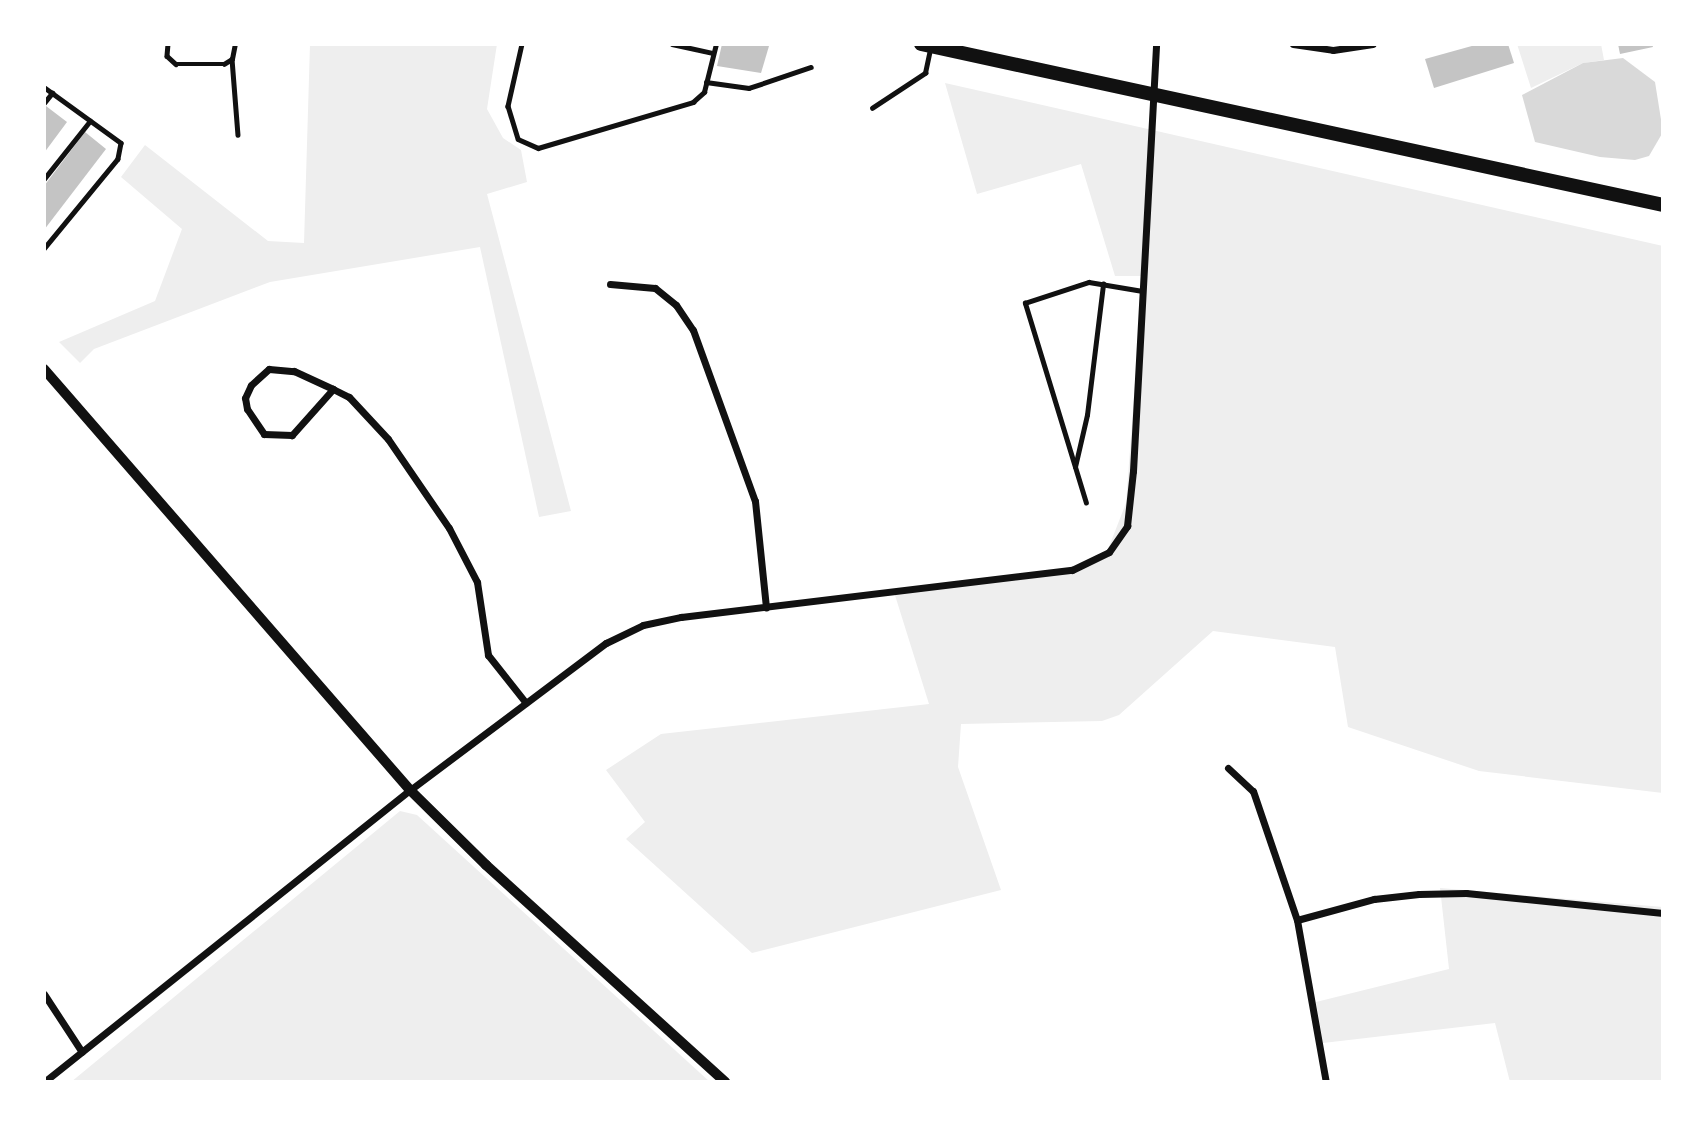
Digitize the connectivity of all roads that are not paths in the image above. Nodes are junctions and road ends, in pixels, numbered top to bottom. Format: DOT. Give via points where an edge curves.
graph roads {
  1 [pos="168,44"];
  2 [pos="234,44"];
  3 [pos="522,44"];
  4 [pos="672,44"];
  5 [pos="716,44"];
  6 [pos="1156,44"];
  7 [pos="1293,44"];
  8 [pos="1373,44"];
  9 [pos="926,45"];
  10 [pos="713,53"];
  11 [pos="232,59"];
  12 [pos="811,67"];
  13 [pos="706,82"];
  14 [pos="44,87"];
  15 [pos="52,93"];
  16 [pos="1154,95"];
  17 [pos="44,103"];
  18 [pos="872,108"];
  19 [pos="90,121"];
  20 [pos="238,135"];
  21 [pos="44,179"];
  22 [pos="1663,205"];
  23 [pos="44,249"];
  24 [pos="610,284"];
  25 [pos="1103,284"];
  26 [pos="1143,291"];
  27 [pos="44,369"];
  28 [pos="333,389"];
  29 [pos="1075,467"];
  30 [pos="1086,503"];
  31 [pos="766,607"];
  32 [pos="526,702"];
  33 [pos="1228,768"];
  34 [pos="410,790"];
  35 [pos="1663,913"];
  36 [pos="1297,920"];
  37 [pos="44,994"];
  38 [pos="82,1052"];
  39 [pos="44,1082"];
  40 [pos="725,1082"];
  41 [pos="1326,1082"];
  1 -- 11 [label="lane" via="167,56 176,64 224,64"];
  2 -- 11 [label="lane"];
  3 -- 13 [label="lane" via="508,106 518,139 538,148 693,102 704,92"];
  4 -- 10 [label="lane"];
  5 -- 10 [label="lane"];
  6 -- 16 [label="street"];
  7 -- 8 [label="street" via="1333,50"];
  9 -- 16 [label="main road"];
  9 -- 18 [label="lane" via="925,72"];
  10 -- 13 [label="lane"];
  11 -- 20 [label="lane"];
  12 -- 13 [label="lane" via="749,88"];
  14 -- 15 [label="lane"];
  15 -- 17 [label="lane"];
  15 -- 19 [label="lane"];
  16 -- 22 [label="main road"];
  16 -- 26 [label="street"];
  19 -- 21 [label="lane"];
  19 -- 23 [label="lane" via="121,143 118,159"];
  24 -- 31 [label="street" via="655,288 676,305 693,330 755,501"];
  25 -- 26 [label="lane"];
  25 -- 29 [label="lane" via="1087,415"];
  25 -- 29 [label="lane" via="1090,282 1025,303"];
  26 -- 31 [label="street" via="1127,526 1110,552 1072,570"];
  27 -- 34 [label="street"];
  28 -- 28 [label="street" via="293,371 269,369 251,385 245,397 247,410 264,434 285,437 304,425"];
  28 -- 32 [label="street" via="349,397 382,430 449,528 477,582 488,655"];
  29 -- 30 [label="lane"];
  31 -- 32 [label="street" via="643,625 607,643"];
  32 -- 34 [label="street"];
  33 -- 36 [label="street" via="1253,791"];
  34 -- 38 [label="street"];
  34 -- 40 [label="street"];
  35 -- 36 [label="street" via="1466,893 1374,899"];
  36 -- 41 [label="street"];
  37 -- 38 [label="street"];
  38 -- 39 [label="street"];
}
